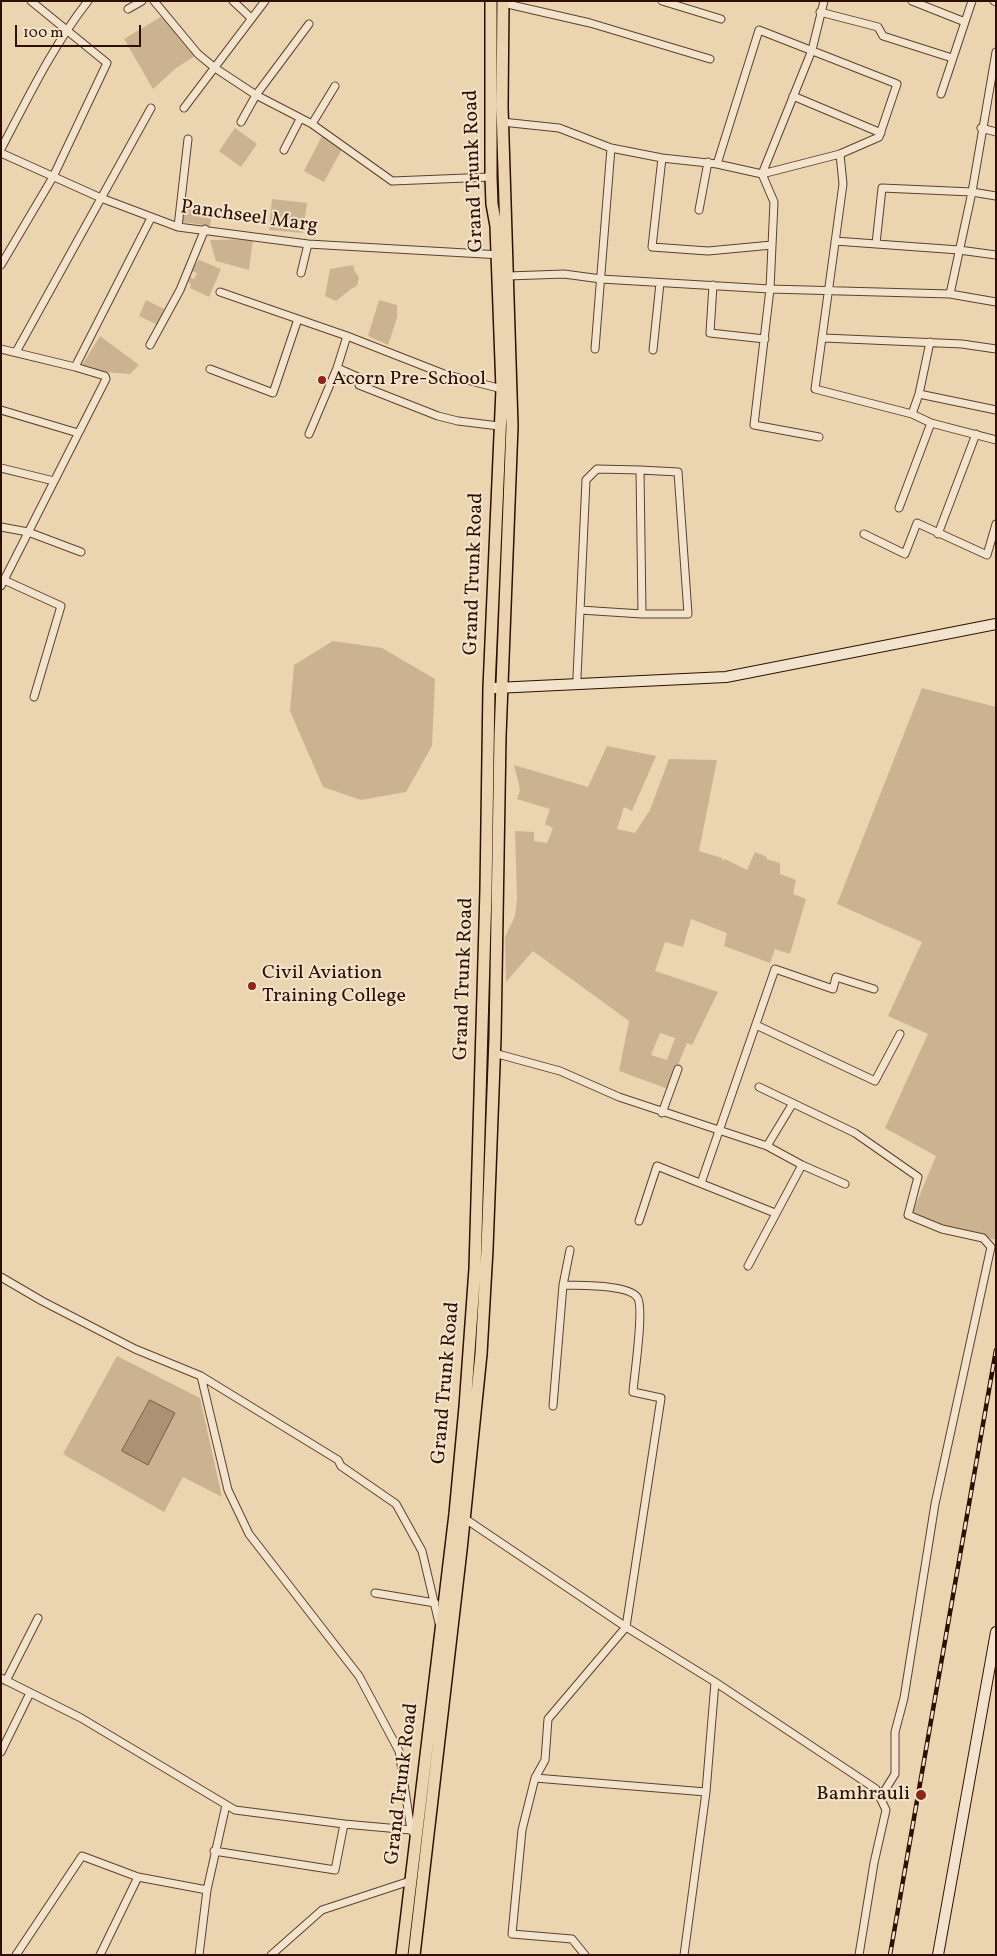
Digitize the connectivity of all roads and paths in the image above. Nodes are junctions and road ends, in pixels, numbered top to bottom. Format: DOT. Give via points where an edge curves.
graph roads {
  1 [pos="31,1"];
  2 [pos="88,1"];
  3 [pos="142,1"];
  4 [pos="154,1"];
  5 [pos="233,1"];
  6 [pos="265,1"];
  7 [pos="662,1"];
  8 [pos="824,1"];
  9 [pos="912,1"];
  10 [pos="972,1"];
  11 [pos="499,2"];
  12 [pos="128,9"];
  13 [pos="820,12"];
  14 [pos="251,18"];
  15 [pos="721,19"];
  16 [pos="965,22"];
  17 [pos="310,24"];
  18 [pos="65,30"];
  19 [pos="812,50"];
  20 [pos="996,52"];
  21 [pos="952,58"];
  22 [pos="710,59"];
  23 [pos="215,68"];
  24 [pos="335,86"];
  25 [pos="941,94"];
  26 [pos="256,95"];
  27 [pos="793,96"];
  28 [pos="151,108"];
  29 [pos="184,108"];
  30 [pos="300,119"];
  31 [pos="241,122"];
  32 [pos="502,122"];
  33 [pos="312,124"];
  34 [pos="981,128"];
  35 [pos="996,132"];
  36 [pos="881,133"];
  37 [pos="188,139"];
  38 [pos="611,148"];
  39 [pos="1,149"];
  40 [pos="284,150"];
  41 [pos="1,153"];
  42 [pos="840,154"];
  43 [pos="662,158"];
  44 [pos="708,162"];
  45 [pos="717,164"];
  46 [pos="762,174"];
  47 [pos="53,177"];
  48 [pos="491,177"];
  49 [pos="972,192"];
  50 [pos="996,196"];
  51 [pos="101,198"];
  52 [pos="699,210"];
  53 [pos="151,218"];
  54 [pos="178,227"];
  55 [pos="205,229"];
  56 [pos="835,241"];
  57 [pos="308,244"];
  58 [pos="876,244"];
  59 [pos="772,245"];
  60 [pos="959,250"];
  61 [pos="501,255"];
  62 [pos="996,255"];
  63 [pos="1,265"];
  64 [pos="301,273"];
  65 [pos="508,276"];
  66 [pos="601,279"];
  67 [pos="660,283"];
  68 [pos="713,285"];
  69 [pos="770,289"];
  70 [pos="828,291"];
  71 [pos="220,292"];
  72 [pos="950,294"];
  73 [pos="996,302"];
  74 [pos="298,319"];
  75 [pos="347,336"];
  76 [pos="824,338"];
  77 [pos="765,339"];
  78 [pos="930,342"];
  79 [pos="150,345"];
  80 [pos="1,349"];
  81 [pos="595,349"];
  82 [pos="996,349"];
  83 [pos="653,350"];
  84 [pos="16,352"];
  85 [pos="75,367"];
  86 [pos="210,368"];
  87 [pos="337,368"];
  88 [pos="502,389"];
  89 [pos="919,394"];
  90 [pos="1,410"];
  91 [pos="996,410"];
  92 [pos="912,414"];
  93 [pos="931,423"];
  94 [pos="499,426"];
  95 [pos="78,433"];
  96 [pos="309,434"];
  97 [pos="976,434"];
  98 [pos="819,437"];
  99 [pos="996,440"];
  100 [pos="1,468"];
  101 [pos="640,470"];
  102 [pos="54,481"];
  103 [pos="899,508"];
  104 [pos="996,524"];
  105 [pos="1,527"];
  106 [pos="28,532"];
  107 [pos="864,534"];
  108 [pos="938,534"];
  109 [pos="81,552"];
  110 [pos="3,583"];
  111 [pos="580,610"];
  112 [pos="642,614"];
  113 [pos="996,624"];
  114 [pos="577,684"];
  115 [pos="502,687"];
  116 [pos="489,688"];
  117 [pos="34,697"];
  118 [pos="874,989"];
  119 [pos="756,1025"];
  120 [pos="900,1034"];
  121 [pos="494,1053"];
  122 [pos="678,1069"];
  123 [pos="759,1087"];
  124 [pos="793,1103"];
  125 [pos="662,1113"];
  126 [pos="717,1132"];
  127 [pos="767,1146"];
  128 [pos="802,1165"];
  129 [pos="700,1183"];
  130 [pos="845,1184"];
  131 [pos="775,1214"];
  132 [pos="639,1221"];
  133 [pos="570,1250"];
  134 [pos="748,1266"];
  135 [pos="1,1277"];
  136 [pos="563,1285"];
  137 [pos="201,1376"];
  138 [pos="554,1406"];
  139 [pos="464,1518"];
  140 [pos="375,1593"];
  141 [pos="435,1603"];
  142 [pos="38,1618"];
  143 [pos="626,1627"];
  144 [pos="996,1632"];
  145 [pos="441,1636"];
  146 [pos="4,1680"];
  147 [pos="715,1682"];
  148 [pos="30,1693"];
  149 [pos="1,1752"];
  150 [pos="534,1778"];
  151 [pos="706,1792"];
  152 [pos="880,1798"];
  153 [pos="226,1804"];
  154 [pos="344,1824"];
  155 [pos="413,1832"];
  156 [pos="214,1851"];
  157 [pos="138,1877"];
  158 [pos="410,1881"];
  159 [pos="207,1890"];
  160 [pos="16,1955"];
  161 [pos="100,1955"];
  162 [pos="199,1955"];
  163 [pos="271,1955"];
  164 [pos="402,1955"];
  165 [pos="414,1955"];
  166 [pos="585,1955"];
  167 [pos="684,1955"];
  168 [pos="859,1955"];
  169 [pos="938,1955"];
  1 -- 18 [label="street"];
  2 -- 18 [label="street"];
  3 -- 12 [label="street"];
  4 -- 23 [label="street" via="198,54"];
  5 -- 14 [label="street"];
  6 -- 14 [label="street"];
  7 -- 15 [label="street"];
  8 -- 13 [label="street"];
  9 -- 16 [label="street"];
  10 -- 16 [label="street"];
  11 -- 22 [label="street" via="590,23"];
  11 -- 32 [label="highway, Grand Trunk Road"];
  11 -- 48 [label="highway, Grand Trunk Road"];
  13 -- 19 [label="street"];
  13 -- 21 [label="street" via="878,26 883,36"];
  14 -- 23 [label="street"];
  16 -- 21 [label="street"];
  17 -- 26 [label="street"];
  18 -- 39 [label="street"];
  18 -- 47 [label="street" via="107,63"];
  19 -- 27 [label="street"];
  19 -- 36 [label="street" via="897,84"];
  19 -- 45 [label="street" via="759,30"];
  20 -- 34 [label="street"];
  21 -- 25 [label="street"];
  23 -- 26 [label="street"];
  23 -- 29 [label="street"];
  24 -- 33 [label="street"];
  26 -- 30 [label="street"];
  26 -- 31 [label="street"];
  27 -- 36 [label="street"];
  27 -- 46 [label="street"];
  28 -- 51 [label="street"];
  30 -- 33 [label="street"];
  30 -- 40 [label="street"];
  32 -- 38 [label="street" via="559,128"];
  32 -- 61 [label="highway, Grand Trunk Road"];
  33 -- 48 [label="street" via="392,181"];
  34 -- 35 [label="street"];
  34 -- 49 [label="street"];
  36 -- 42 [label="street" via="879,137"];
  37 -- 54 [label="street"];
  38 -- 43 [label="street"];
  38 -- 66 [label="street"];
  41 -- 47 [label="street, Panchseel Marg"];
  42 -- 46 [label="street"];
  42 -- 56 [label="street" via="843,184"];
  43 -- 44 [label="street"];
  43 -- 59 [label="street" via="652,247 708,251"];
  44 -- 45 [label="street"];
  44 -- 52 [label="street"];
  45 -- 46 [label="street"];
  46 -- 59 [label="street" via="774,202"];
  47 -- 51 [label="street, Panchseel Marg"];
  47 -- 63 [label="street"];
  48 -- 61 [label="highway, Grand Trunk Road"];
  49 -- 50 [label="street"];
  49 -- 58 [label="street" via="882,188"];
  49 -- 60 [label="street"];
  51 -- 53 [label="street, Panchseel Marg"];
  51 -- 84 [label="street"];
  53 -- 54 [label="street, Panchseel Marg"];
  53 -- 85 [label="street"];
  54 -- 55 [label="street, Panchseel Marg"];
  55 -- 57 [label="street, Panchseel Marg"];
  55 -- 79 [label="street" via="180,290"];
  56 -- 58 [label="street"];
  56 -- 70 [label="street"];
  57 -- 61 [label="street, Panchseel Marg"];
  57 -- 64 [label="street"];
  58 -- 60 [label="street"];
  59 -- 69 [label="street"];
  60 -- 62 [label="street"];
  60 -- 72 [label="street"];
  61 -- 65 [label="highway, Grand Trunk Road"];
  61 -- 88 [label="highway, Grand Trunk Road"];
  65 -- 66 [label="street" via="564,274"];
  65 -- 115 [label="highway, Grand Trunk Road" via="512,426"];
  66 -- 67 [label="street"];
  66 -- 81 [label="street"];
  67 -- 68 [label="street"];
  67 -- 83 [label="street"];
  68 -- 69 [label="street"];
  68 -- 77 [label="street" via="710,333"];
  69 -- 70 [label="street"];
  69 -- 77 [label="street"];
  70 -- 72 [label="street"];
  70 -- 76 [label="street"];
  71 -- 74 [label="street"];
  72 -- 73 [label="street"];
  74 -- 75 [label="street"];
  74 -- 86 [label="street" via="273,393"];
  75 -- 87 [label="street"];
  75 -- 88 [label="street" via="444,374"];
  76 -- 78 [label="street"];
  76 -- 92 [label="street" via="815,389"];
  77 -- 98 [label="street" via="754,425"];
  78 -- 82 [label="street"];
  78 -- 89 [label="street"];
  80 -- 84 [label="street"];
  84 -- 85 [label="street"];
  85 -- 95 [label="street" via="106,378"];
  87 -- 94 [label="street" via="360,378 359,385 438,416"];
  87 -- 96 [label="street"];
  88 -- 94 [label="highway, Grand Trunk Road"];
  89 -- 91 [label="street"];
  89 -- 92 [label="street"];
  90 -- 95 [label="street"];
  92 -- 93 [label="street"];
  93 -- 97 [label="street"];
  93 -- 103 [label="street"];
  94 -- 116 [label="highway, Grand Trunk Road"];
  95 -- 102 [label="street"];
  97 -- 99 [label="street"];
  97 -- 108 [label="street"];
  100 -- 102 [label="street"];
  101 -- 111 [label="street" via="597,469 586,480"];
  101 -- 112 [label="street"];
  101 -- 112 [label="street" via="678,472 688,614"];
  102 -- 106 [label="street"];
  104 -- 108 [label="street" via="987,555"];
  105 -- 106 [label="street"];
  106 -- 109 [label="street"];
  106 -- 110 [label="street"];
  107 -- 108 [label="street" via="905,554 917,523"];
  110 -- 117 [label="street" via="61,606"];
  111 -- 112 [label="street"];
  111 -- 114 [label="street"];
  113 -- 114 [label="main road" via="726,677"];
  114 -- 115 [label="main road"];
  115 -- 116 [label="main road"];
  115 -- 121 [label="highway, Grand Trunk Road"];
  116 -- 145 [label="highway, Grand Trunk Road" via="475,1269 464,1416"];
  118 -- 119 [label="street" via="836,977 833,989 775,969"];
  119 -- 120 [label="street" via="876,1081"];
  119 -- 126 [label="street"];
  121 -- 125 [label="street" via="560,1071"];
  121 -- 139 [label="highway, Grand Trunk Road" via="481,1344"];
  122 -- 125 [label="street"];
  123 -- 124 [label="street"];
  124 -- 127 [label="street"];
  124 -- 152 [label="street" via="855,1133 918,1177 908,1216 942,1229 982,1238 991,1247 935,1504 904,1698 895,1732 895,1774"];
  125 -- 126 [label="street"];
  126 -- 127 [label="street"];
  126 -- 129 [label="street"];
  127 -- 128 [label="street"];
  128 -- 130 [label="street"];
  128 -- 131 [label="street"];
  129 -- 131 [label="street"];
  129 -- 132 [label="street" via="657,1166"];
  131 -- 134 [label="street"];
  133 -- 136 [label="street"];
  135 -- 137 [label="street" via="135,1349"];
  136 -- 138 [label="street"];
  136 -- 143 [label="street" via="623,1289 637,1296 641,1317 633,1392 661,1398"];
  137 -- 141 [label="street" via="338,1460 341,1466 396,1504 422,1551"];
  137 -- 155 [label="street" via="228,1490 249,1534 359,1676 399,1751"];
  139 -- 143 [label="street"];
  139 -- 165 [label="highway, Grand Trunk Road"];
  140 -- 141 [label="street"];
  141 -- 145 [label="street"];
  142 -- 146 [label="street"];
  143 -- 147 [label="street"];
  143 -- 150 [label="street" via="548,1719 544,1760"];
  144 -- 169 [label="main road"];
  145 -- 155 [label="highway, Grand Trunk Road"];
  146 -- 148 [label="street"];
  147 -- 151 [label="street"];
  147 -- 152 [label="street" via="847,1768 876,1789"];
  148 -- 149 [label="street"];
  148 -- 153 [label="street" via="81,1718"];
  150 -- 151 [label="street"];
  150 -- 166 [label="street" via="522,1830 512,1934 572,1939"];
  151 -- 167 [label="street"];
  152 -- 168 [label="street" via="886,1810"];
  153 -- 154 [label="street" via="235,1810"];
  153 -- 156 [label="street"];
  154 -- 155 [label="street"];
  154 -- 156 [label="street" via="334,1870"];
  155 -- 158 [label="highway, Grand Trunk Road"];
  156 -- 159 [label="street"];
  157 -- 159 [label="street"];
  157 -- 160 [label="street" via="82,1856"];
  157 -- 161 [label="street"];
  158 -- 163 [label="street" via="322,1910"];
  158 -- 164 [label="highway, Grand Trunk Road"];
  159 -- 162 [label="street"];
}
